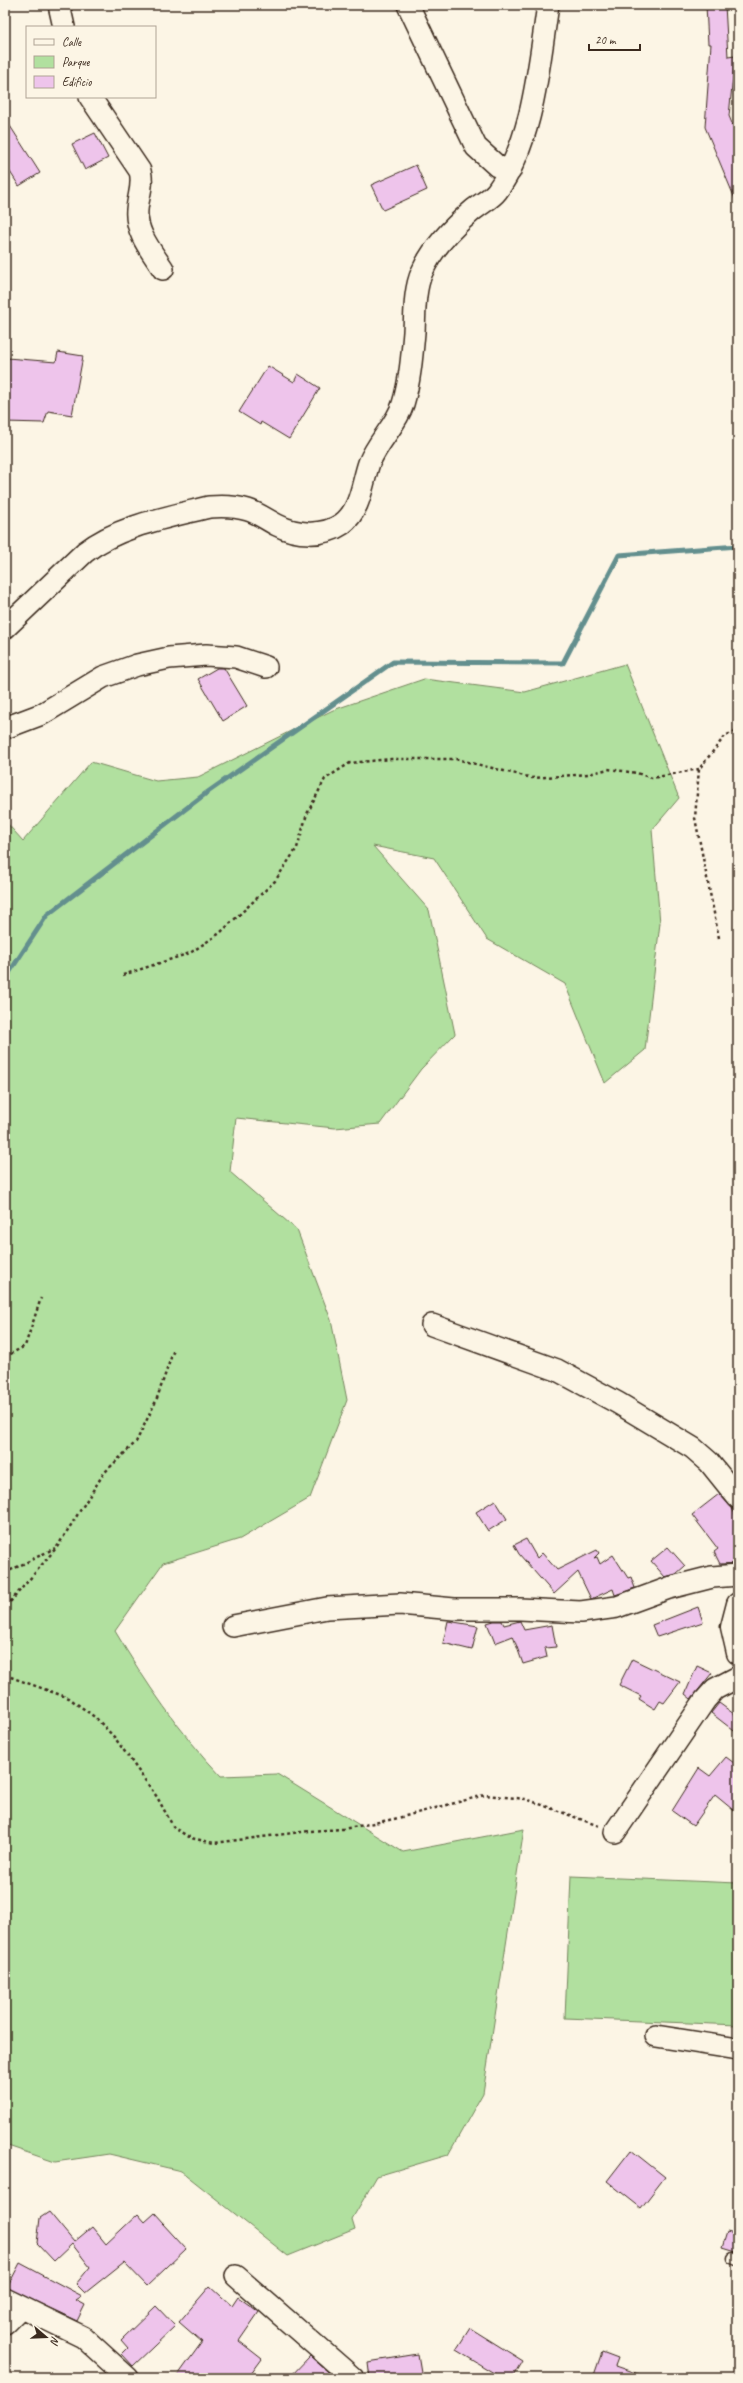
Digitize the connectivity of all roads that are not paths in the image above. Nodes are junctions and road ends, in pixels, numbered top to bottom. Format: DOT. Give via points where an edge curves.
graph roads {
  1 [pos="58,5"];
  2 [pos="408,5"];
  3 [pos="548,5"];
  4 [pos="64,26"];
  5 [pos="91,98"];
  6 [pos="510,171"];
  7 [pos="163,269"];
  8 [pos="5,628"];
  9 [pos="266,667"];
  10 [pos="5,728"];
  11 [pos="432,1325"];
  12 [pos="738,1498"];
  13 [pos="738,1575"];
  14 [pos="738,1604"];
  15 [pos="233,1626"];
  16 [pos="738,1653"];
  17 [pos="738,1677"];
  18 [pos="615,1832"];
  19 [pos="656,2036"];
  20 [pos="738,2049"];
  21 [pos="236,2276"];
  22 [pos="13,2304"];
  23 [pos="5,2323"];
  24 [pos="128,2378"];
  25 [pos="353,2378"];
  1 -- 4 [label="street"];
  2 -- 6 [label="street" via="476,146 497,166"];
  3 -- 6 [label="street" via="525,133"];
  5 -- 7 [label="street" via="140,171 142,185 137,210 138,223 144,240"];
  6 -- 8 [label="street" via="496,193 472,211 445,237 422,272 415,304 411,363 403,404 396,419 378,442 356,506 342,524 318,534 302,532 278,526 247,510 222,506 202,508 114,534 85,552"];
  9 -- 10 [label="street" via="236,657 206,654 137,665 103,677 42,714"];
  11 -- 12 [label="street" via="557,1370 618,1403 693,1448 709,1462"];
  13 -- 15 [label="street" via="712,1577 669,1588 617,1607 581,1612 454,1609 400,1604 327,1608"];
  14 -- 16 [label="main road" via="732,1627"];
  17 -- 18 [label="street" via="716,1689 705,1700"];
  19 -- 20 [label="street"];
  21 -- 25 [label="street"];
  22 -- 23 [label="street"];
  22 -- 24 [label="street" via="83,2337"];
}
